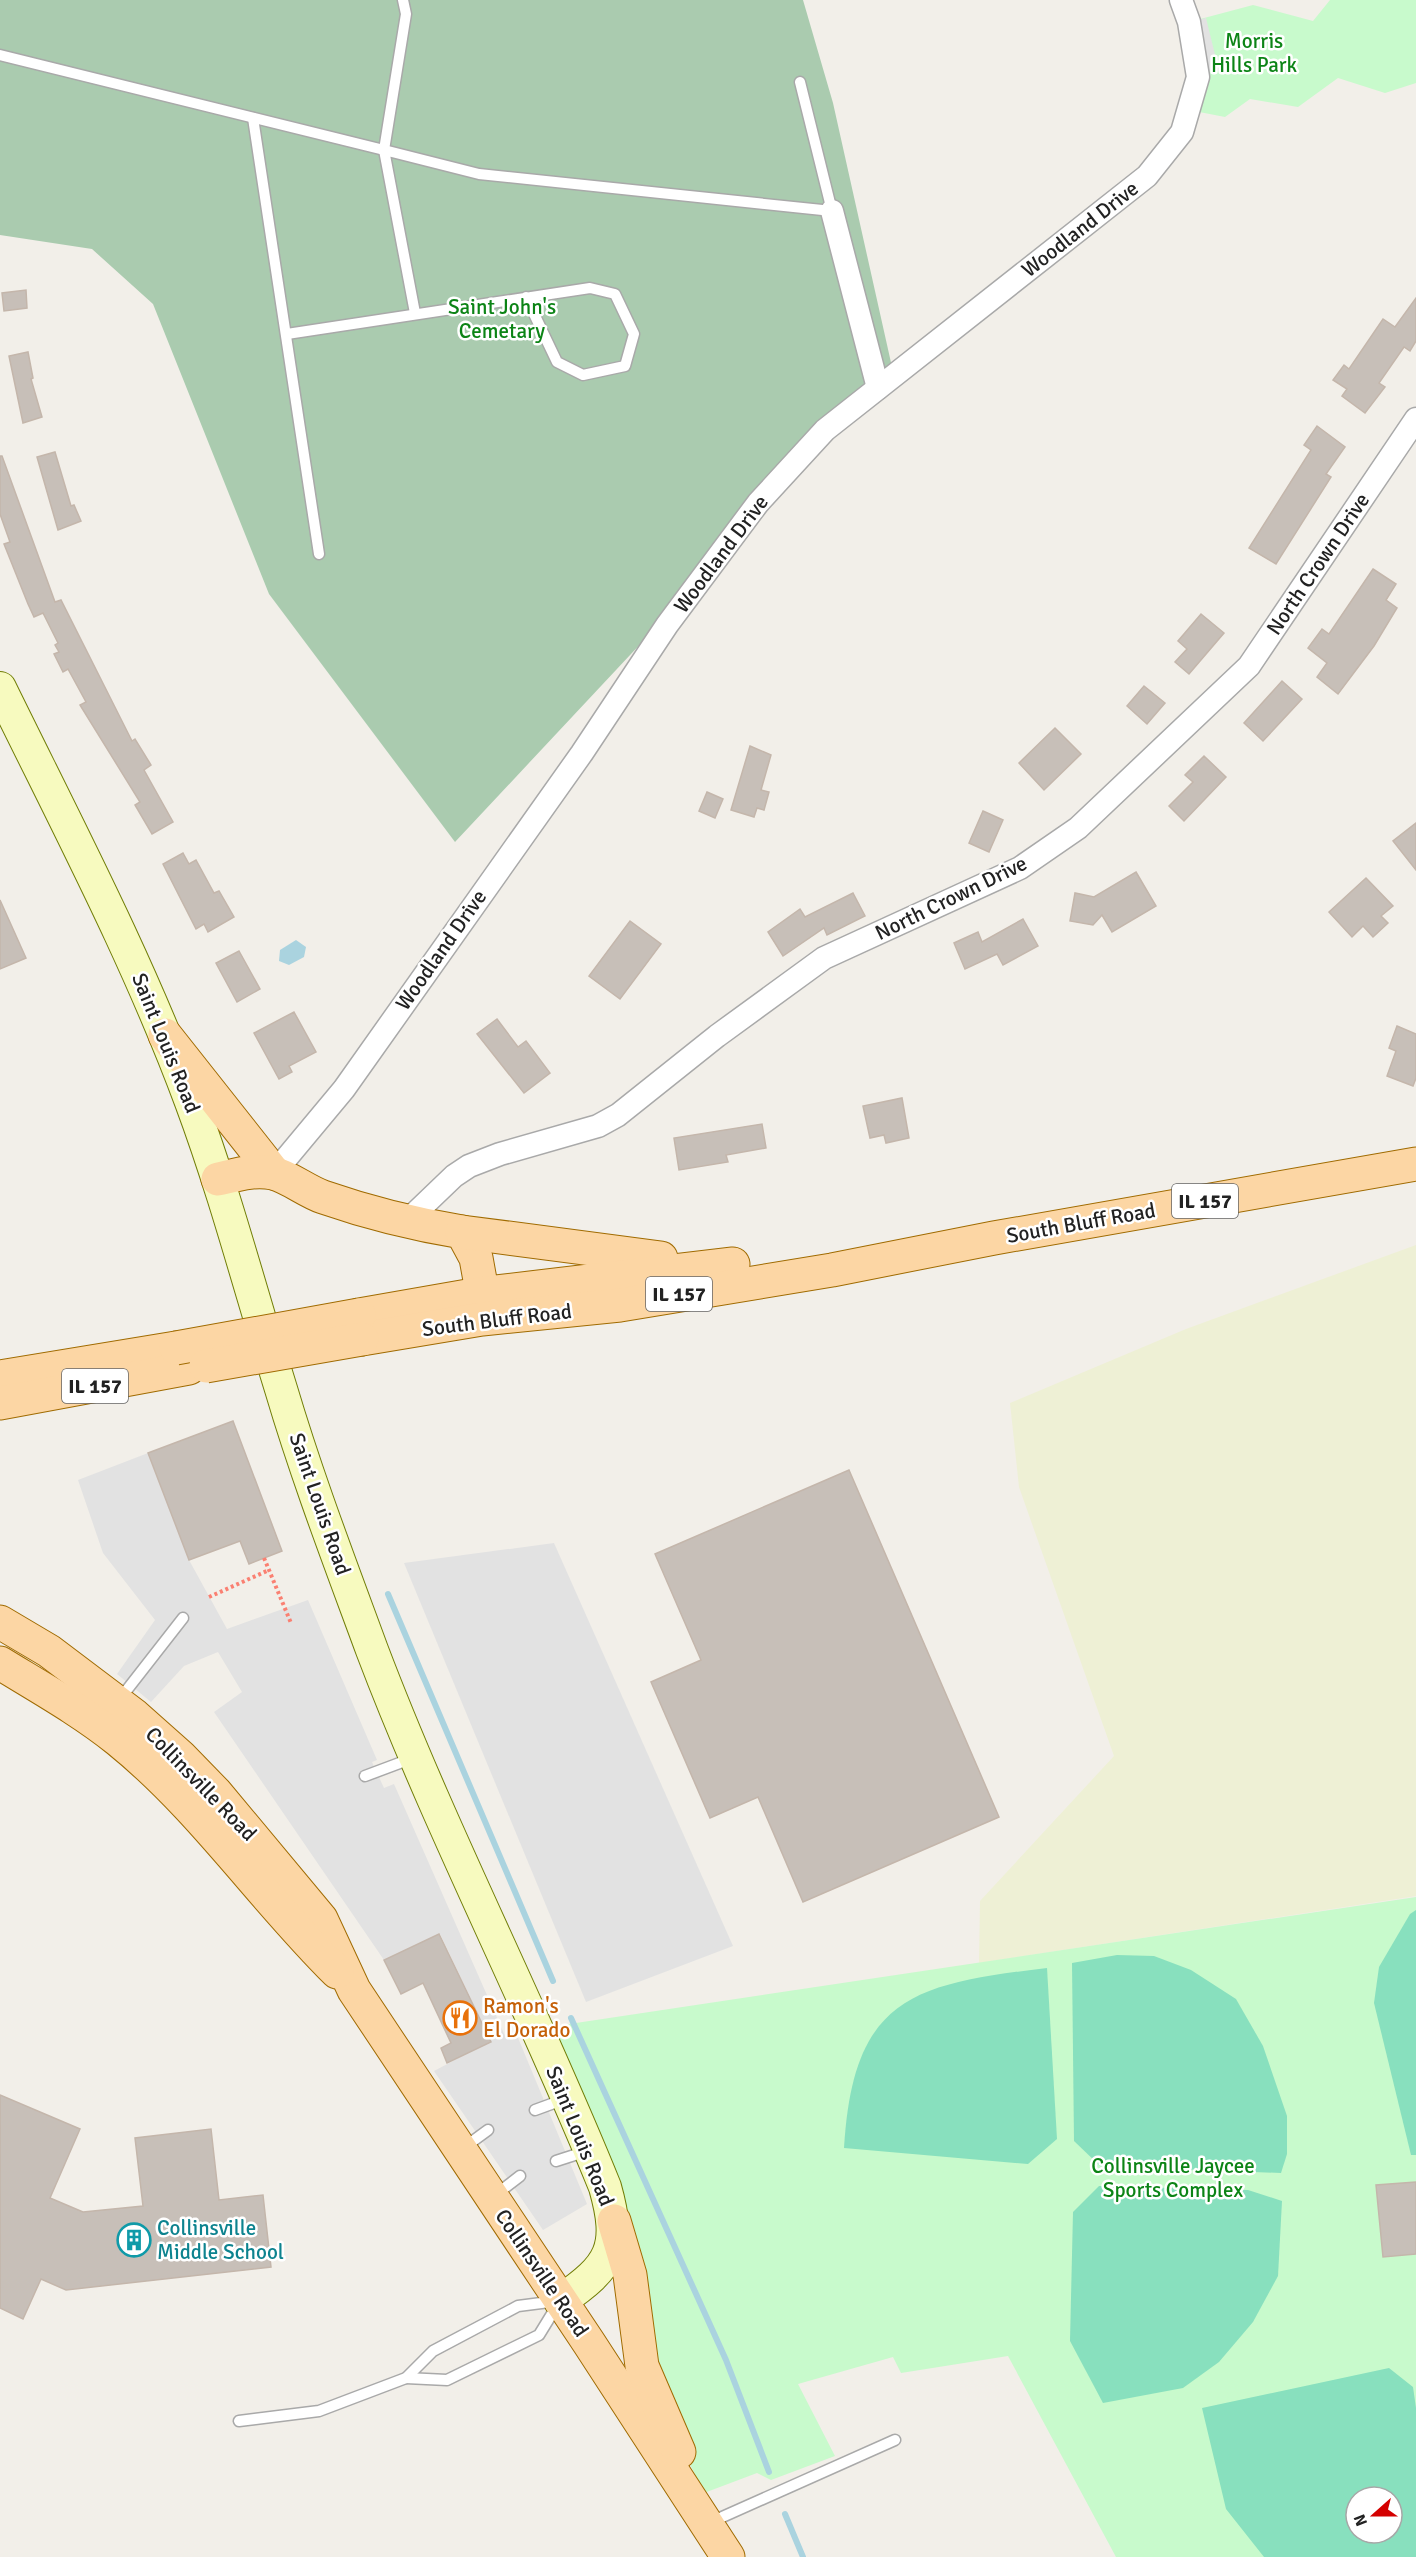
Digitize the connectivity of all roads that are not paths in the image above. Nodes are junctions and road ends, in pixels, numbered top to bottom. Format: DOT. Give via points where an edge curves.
graph roads {
  1 [pos="403,0"];
  2 [pos="1181,0"];
  3 [pos="0,55"];
  4 [pos="800,81"];
  5 [pos="253,118"];
  6 [pos="384,150"];
  7 [pos="832,211"];
  8 [pos="526,297"];
  9 [pos="415,313"];
  10 [pos="287,334"];
  11 [pos="878,388"];
  12 [pos="1416,419"];
  13 [pos="319,554"];
  14 [pos="0,688"];
  15 [pos="165,1035"];
  16 [pos="1416,1164"];
  17 [pos="274,1173"];
  18 [pos="218,1179"];
  19 [pos="405,1223"];
  20 [pos="462,1232"];
  21 [pos="994,1238"];
  22 [pos="734,1264"];
  23 [pos="481,1307"];
  24 [pos="183,1358"];
  25 [pos="0,1377"];
  26 [pos="0,1403"];
  27 [pos="183,1618"];
  28 [pos="0,1622"];
  29 [pos="0,1663"];
  30 [pos="108,1715"];
  31 [pos="416,1757"];
  32 [pos="366,1776"];
  33 [pos="567,2099"];
  34 [pos="534,2110"];
  35 [pos="488,2130"];
  36 [pos="460,2150"];
  37 [pos="590,2150"];
  38 [pos="556,2161"];
  39 [pos="520,2176"];
  40 [pos="492,2198"];
  41 [pos="614,2221"];
  42 [pos="560,2301"];
  43 [pos="406,2378"];
  44 [pos="239,2421"];
  45 [pos="895,2440"];
  46 [pos="708,2524"];
  47 [pos="728,2557"];
  1 -- 6 [label="lane" via="405,14"];
  2 -- 11 [label="street, Woodland Drive" via="1189,22 1198,77 1182,132 1147,176"];
  3 -- 5 [label="lane"];
  4 -- 7 [label="lane"];
  5 -- 6 [label="lane"];
  5 -- 10 [label="lane"];
  6 -- 7 [label="lane" via="479,174"];
  6 -- 9 [label="lane"];
  7 -- 11 [label="street"];
  8 -- 8 [label="lane" via="557,362 583,375 625,366 634,334 615,294 590,288"];
  8 -- 9 [label="lane"];
  9 -- 10 [label="lane"];
  10 -- 13 [label="lane"];
  11 -- 17 [label="street, Woodland Drive" via="825,430 758,503 667,625 582,753 344,1089"];
  12 -- 19 [label="street, North Crown Drive" via="1249,666 1078,828 1020,868 824,958 618,1115 598,1126 469,1167 454,1176"];
  14 -- 15 [label="street, Saint Louis Road" via="130,954"];
  15 -- 17 [label="main road"];
  15 -- 18 [label="street, Saint Louis Road"];
  16 -- 21 [label="main road, South Bluff Road / IL 157"];
  17 -- 18 [label="main road" via="254,1172"];
  17 -- 19 [label="main road" via="319,1196"];
  18 -- 31 [label="street, Saint Louis Road" via="321,1512"];
  19 -- 20 [label="main road"];
  20 -- 22 [label="main road" via="627,1255"];
  20 -- 23 [label="main road" via="476,1257"];
  21 -- 22 [label="main road, South Bluff Road / IL 157" via="910,1240"];
  21 -- 23 [label="main road, South Bluff Road / IL 157" via="620,1305"];
  22 -- 23 [label="main road, South Bluff Road / IL 157"];
  23 -- 24 [label="main road, South Bluff Road / IL 157, bridge"];
  24 -- 25 [label="main road, South Bluff Road / IL 157"];
  24 -- 26 [label="main road, South Bluff Road / IL 157"];
  27 -- 30 [label="lane"];
  28 -- 30 [label="main road, Collinsville Road" via="49,1652"];
  29 -- 30 [label="main road, Collinsville Road"];
  30 -- 36 [label="main road, Collinsville Road" via="118,1740 234,1857 296,1932 354,1990"];
  31 -- 32 [label="lane"];
  31 -- 33 [label="street, Saint Louis Road"];
  33 -- 34 [label="lane"];
  33 -- 37 [label="street, Saint Louis Road"];
  35 -- 36 [label="lane"];
  36 -- 40 [label="main road, Collinsville Road"];
  37 -- 38 [label="lane"];
  37 -- 41 [label="street, Saint Louis Road"];
  39 -- 40 [label="lane"];
  40 -- 42 [label="main road, Collinsville Road"];
  41 -- 42 [label="street, Saint Louis Road" via="608,2256 590,2281"];
  41 -- 46 [label="main road" via="630,2275 642,2366"];
  42 -- 43 [label="lane" via="518,2306 433,2351"];
  42 -- 43 [label="lane" via="539,2335 531,2339 447,2380"];
  42 -- 46 [label="main road, Collinsville Road"];
  43 -- 44 [label="lane" via="319,2411"];
  45 -- 46 [label="lane"];
  46 -- 47 [label="main road, Collinsville Road"];
}
